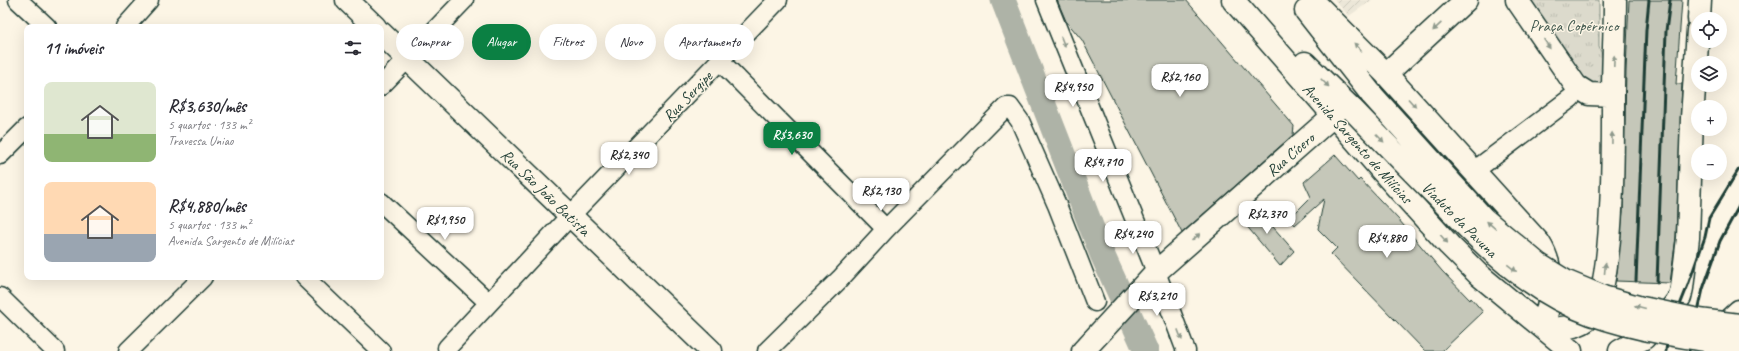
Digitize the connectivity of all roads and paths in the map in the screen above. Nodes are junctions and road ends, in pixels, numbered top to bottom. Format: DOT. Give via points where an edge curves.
graph roads {
  1 [pos="18,0"];
  2 [pos="149,0"];
  3 [pos="347,0"];
  4 [pos="464,0"];
  5 [pos="778,0"];
  6 [pos="1046,0"];
  7 [pos="1234,0"];
  8 [pos="1298,0"];
  9 [pos="1312,0"];
  10 [pos="1466,0"];
  11 [pos="1517,0"];
  12 [pos="1615,0"];
  13 [pos="1700,0"];
  14 [pos="1699,12"];
  15 [pos="44,24"];
  16 [pos="128,24"];
  17 [pos="372,24"];
  18 [pos="441,24"];
  19 [pos="384,36"];
  20 [pos="396,48"];
  21 [pos="1697,48"];
  22 [pos="406,60"];
  23 [pos="408,60"];
  24 [pos="720,61"];
  25 [pos="1386,74"];
  26 [pos="384,83"];
  27 [pos="1613,95"];
  28 [pos="1571,98"];
  29 [pos="1343,113"];
  30 [pos="24,131"];
  31 [pos="0,155"];
  32 [pos="1474,171"];
  33 [pos="384,205"];
  34 [pos="570,216"];
  35 [pos="886,229"];
  36 [pos="1151,278"];
  37 [pos="200,280"];
  38 [pos="307,280"];
  39 [pos="0,297"];
  40 [pos="488,302"];
  41 [pos="1095,302"];
  42 [pos="1596,306"];
  43 [pos="1739,311"];
  44 [pos="1545,329"];
  45 [pos="1644,338"];
  46 [pos="1730,341"];
  47 [pos="446,348"];
  48 [pos="55,351"];
  49 [pos="128,351"];
  50 [pos="381,351"];
  51 [pos="711,351"];
  52 [pos="768,351"];
  53 [pos="1082,351"];
  54 [pos="1186,351"];
  55 [pos="1571,351"];
  56 [pos="1620,351"];
  1 -- 15 [label="street"];
  2 -- 16 [label="street"];
  3 -- 17 [label="main road"];
  4 -- 18 [label="street"];
  5 -- 24 [label="street, Rua Sergipe"];
  6 -- 36 [label="street, one-way"];
  7 -- 29 [label="main road, Viaduto da Pavuna, one-way" via="1279,38"];
  46 -- 8 [label="main road, Viaduto da Pavuna, one-way, bridge" via="1699,320 1603,297 1538,264 1484,219 1372,95"];
  25 -- 9 [label="main road, one-way"];
  10 -- 25 [label="main road, one-way"];
  11 -- 27 [label="main road, one-way" via="1576,86 1589,94"];
  27 -- 12 [label="main road, one-way"];
  13 -- 14 [label="main road"];
  19 -- 20 [label="main road, Rua São João Batista"];
  21 -- 45 [label="main road" via="1688,238 1682,288 1680,297 1671,309"];
  22 -- 26 [label="street"];
  23 -- 34 [label="main road, Rua São João Batista"];
  24 -- 34 [label="street, Rua Sergipe"];
  24 -- 35 [label="street"];
  25 -- 32 [label="main road, one-way"];
  42 -- 27 [label="main road, one-way" via="1605,277 1611,202"];
  28 -- 32 [label="street"];
  36 -- 29 [label="main road, Rua Cícero, one-way"];
  29 -- 44 [label="main road, Avenida Sargento de Milícias, one-way" via="1449,245 1479,275"];
  29 -- 46 [label="main road, Viaduto da Pavuna, one-way, bridge" via="1487,248 1533,284 1558,299 1599,316 1651,331"];
  30 -- 31 [label="street"];
  32 -- 44 [label="main road" via="1543,249 1551,284"];
  33 -- 40 [label="street"];
  34 -- 40 [label="street, Rua Sergipe"];
  34 -- 51 [label="main road, Rua São João Batista"];
  35 -- 41 [label="street" via="1006,107 1010,107 1020,121 1057,205"];
  35 -- 52 [label="street"];
  36 -- 53 [label="main road, Rua Cícero"];
  36 -- 54 [label="street, one-way"];
  37 -- 49 [label="street"];
  38 -- 50 [label="street"];
  39 -- 48 [label="street"];
  40 -- 47 [label="street, Rua Sergipe"];
  42 -- 44 [label="main road" via="1582,323 1566,328"];
  42 -- 45 [label="main road" via="1621,327"];
  43 -- 46 [label="main road" via="1727,322"];
  44 -- 55 [label="main road, Avenida Sargento de Milícias"];
  45 -- 56 [label="main road"];
}
